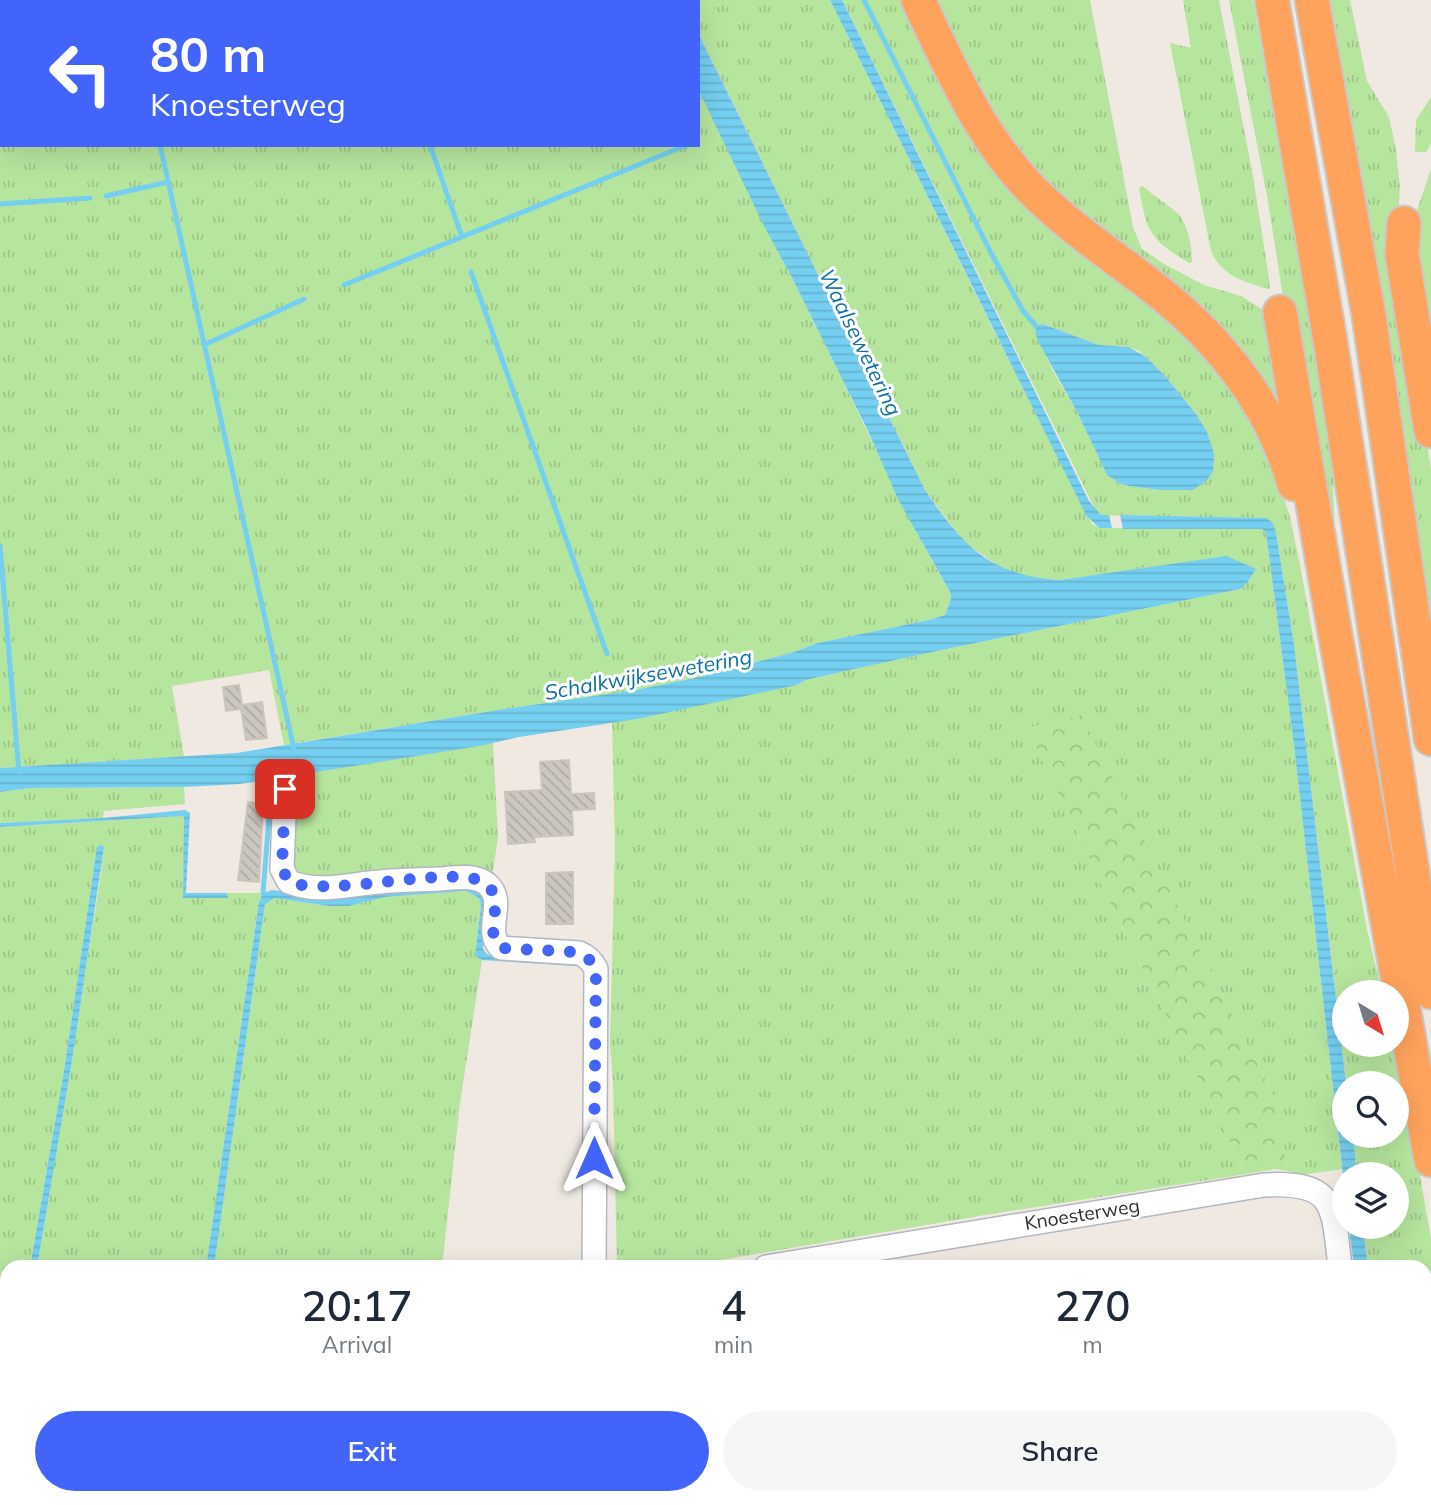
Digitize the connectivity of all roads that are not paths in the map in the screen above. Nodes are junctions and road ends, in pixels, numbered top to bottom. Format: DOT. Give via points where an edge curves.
graph roads {
  1 [pos="918,0"];
  2 [pos="1272,0"];
  3 [pos="1312,0"];
  4 [pos="1404,223"];
  5 [pos="1280,312"];
  6 [pos="1431,431"];
  7 [pos="1334,628"];
  8 [pos="1431,739"];
  9 [pos="285,789"];
  10 [pos="1431,992"];
  11 [pos="1431,1160"];
  12 [pos="594,1260"];
  13 [pos="808,1260"];
  14 [pos="1339,1260"];
  1 -- 7 [label="highway" via="955,79 1008,163 1053,211 1200,326 1234,364 1264,410 1286,458"];
  2 -- 10 [label="highway"];
  3 -- 8 [label="highway" via="1369,316"];
  4 -- 6 [label="highway" via="1402,254"];
  5 -- 7 [label="highway"];
  7 -- 11 [label="highway"];
  9 -- 12 [label="street" via="282,869 289,882 322,888 479,880 494,893 492,933 501,948 579,953 593,964"];
  13 -- 14 [label="street, Knoesterweg" via="1281,1184 1313,1189 1328,1202"];
}
